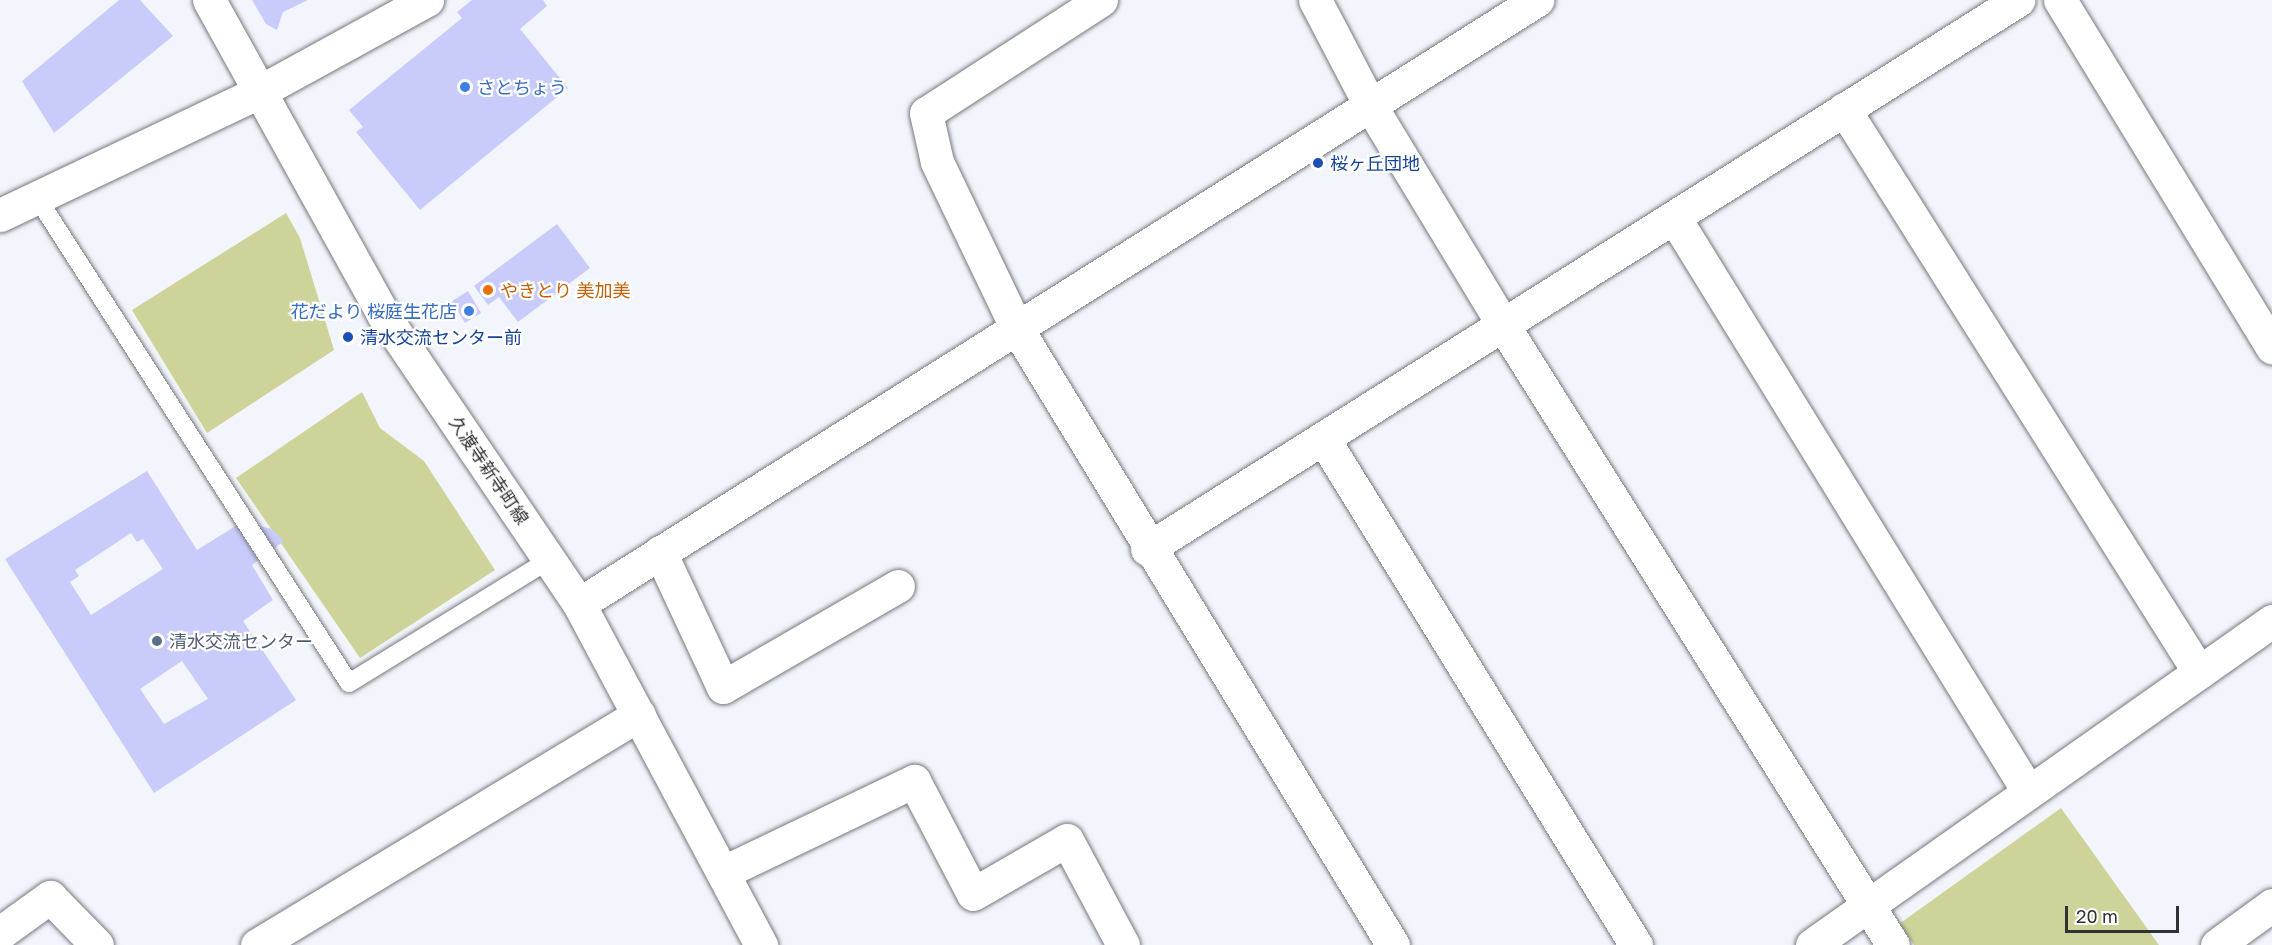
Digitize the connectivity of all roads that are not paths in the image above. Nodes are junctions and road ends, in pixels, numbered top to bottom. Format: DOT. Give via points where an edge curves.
graph roads {
  1 [pos="209,0"];
  2 [pos="427,0"];
  3 [pos="1101,0"];
  4 [pos="1315,0"];
  5 [pos="1537,0"];
  6 [pos="2018,0"];
  7 [pos="2060,0"];
  8 [pos="257,93"];
  9 [pos="1370,105"];
  10 [pos="1844,109"];
  11 [pos="38,199"];
  12 [pos="0,215"];
  13 [pos="1674,217"];
  14 [pos="1503,325"];
  15 [pos="1016,327"];
  16 [pos="2272,347"];
  17 [pos="1323,438"];
  18 [pos="1147,549"];
  19 [pos="660,552"];
  20 [pos="549,560"];
  21 [pos="898,586"];
  22 [pos="579,604"];
  23 [pos="2272,621"];
  24 [pos="2199,672"];
  25 [pos="639,715"];
  26 [pos="2028,791"];
  27 [pos="724,872"];
  28 [pos="2272,905"];
  29 [pos="1864,906"];
  30 [pos="0,933"];
  31 [pos="97,945"];
  32 [pos="257,945"];
  33 [pos="760,945"];
  34 [pos="1123,945"];
  35 [pos="1394,945"];
  36 [pos="1636,945"];
  37 [pos="1812,945"];
  38 [pos="1893,945"];
  39 [pos="2217,945"];
  1 -- 8 [label="street, 久渡寺新寺町線"];
  2 -- 8 [label="street"];
  3 -- 15 [label="street" via="926,113 937,162"];
  4 -- 9 [label="street"];
  5 -- 9 [label="street"];
  6 -- 10 [label="street"];
  7 -- 16 [label="street"];
  8 -- 11 [label="street"];
  8 -- 20 [label="street, 久渡寺新寺町線" via="384,316"];
  9 -- 14 [label="street"];
  9 -- 15 [label="street"];
  10 -- 13 [label="street"];
  10 -- 24 [label="street"];
  11 -- 12 [label="street"];
  11 -- 20 [label="lane" via="349,683"];
  13 -- 14 [label="street"];
  13 -- 26 [label="street"];
  14 -- 17 [label="street"];
  14 -- 29 [label="street"];
  15 -- 18 [label="street"];
  15 -- 19 [label="street"];
  17 -- 18 [label="street"];
  17 -- 36 [label="street"];
  18 -- 35 [label="street"];
  19 -- 21 [label="street" via="723,687"];
  19 -- 22 [label="street"];
  20 -- 22 [label="street, 久渡寺新寺町線"];
  22 -- 25 [label="street, 久渡寺新寺町線"];
  23 -- 24 [label="street"];
  24 -- 26 [label="street"];
  25 -- 27 [label="street, 久渡寺新寺町線"];
  25 -- 32 [label="street"];
  26 -- 29 [label="street"];
  27 -- 33 [label="street, 久渡寺新寺町線"];
  27 -- 34 [label="street" via="914,781 974,894 1067,840"];
  28 -- 39 [label="street"];
  29 -- 37 [label="street"];
  29 -- 38 [label="street"];
  30 -- 31 [label="street" via="50,897"];
}
